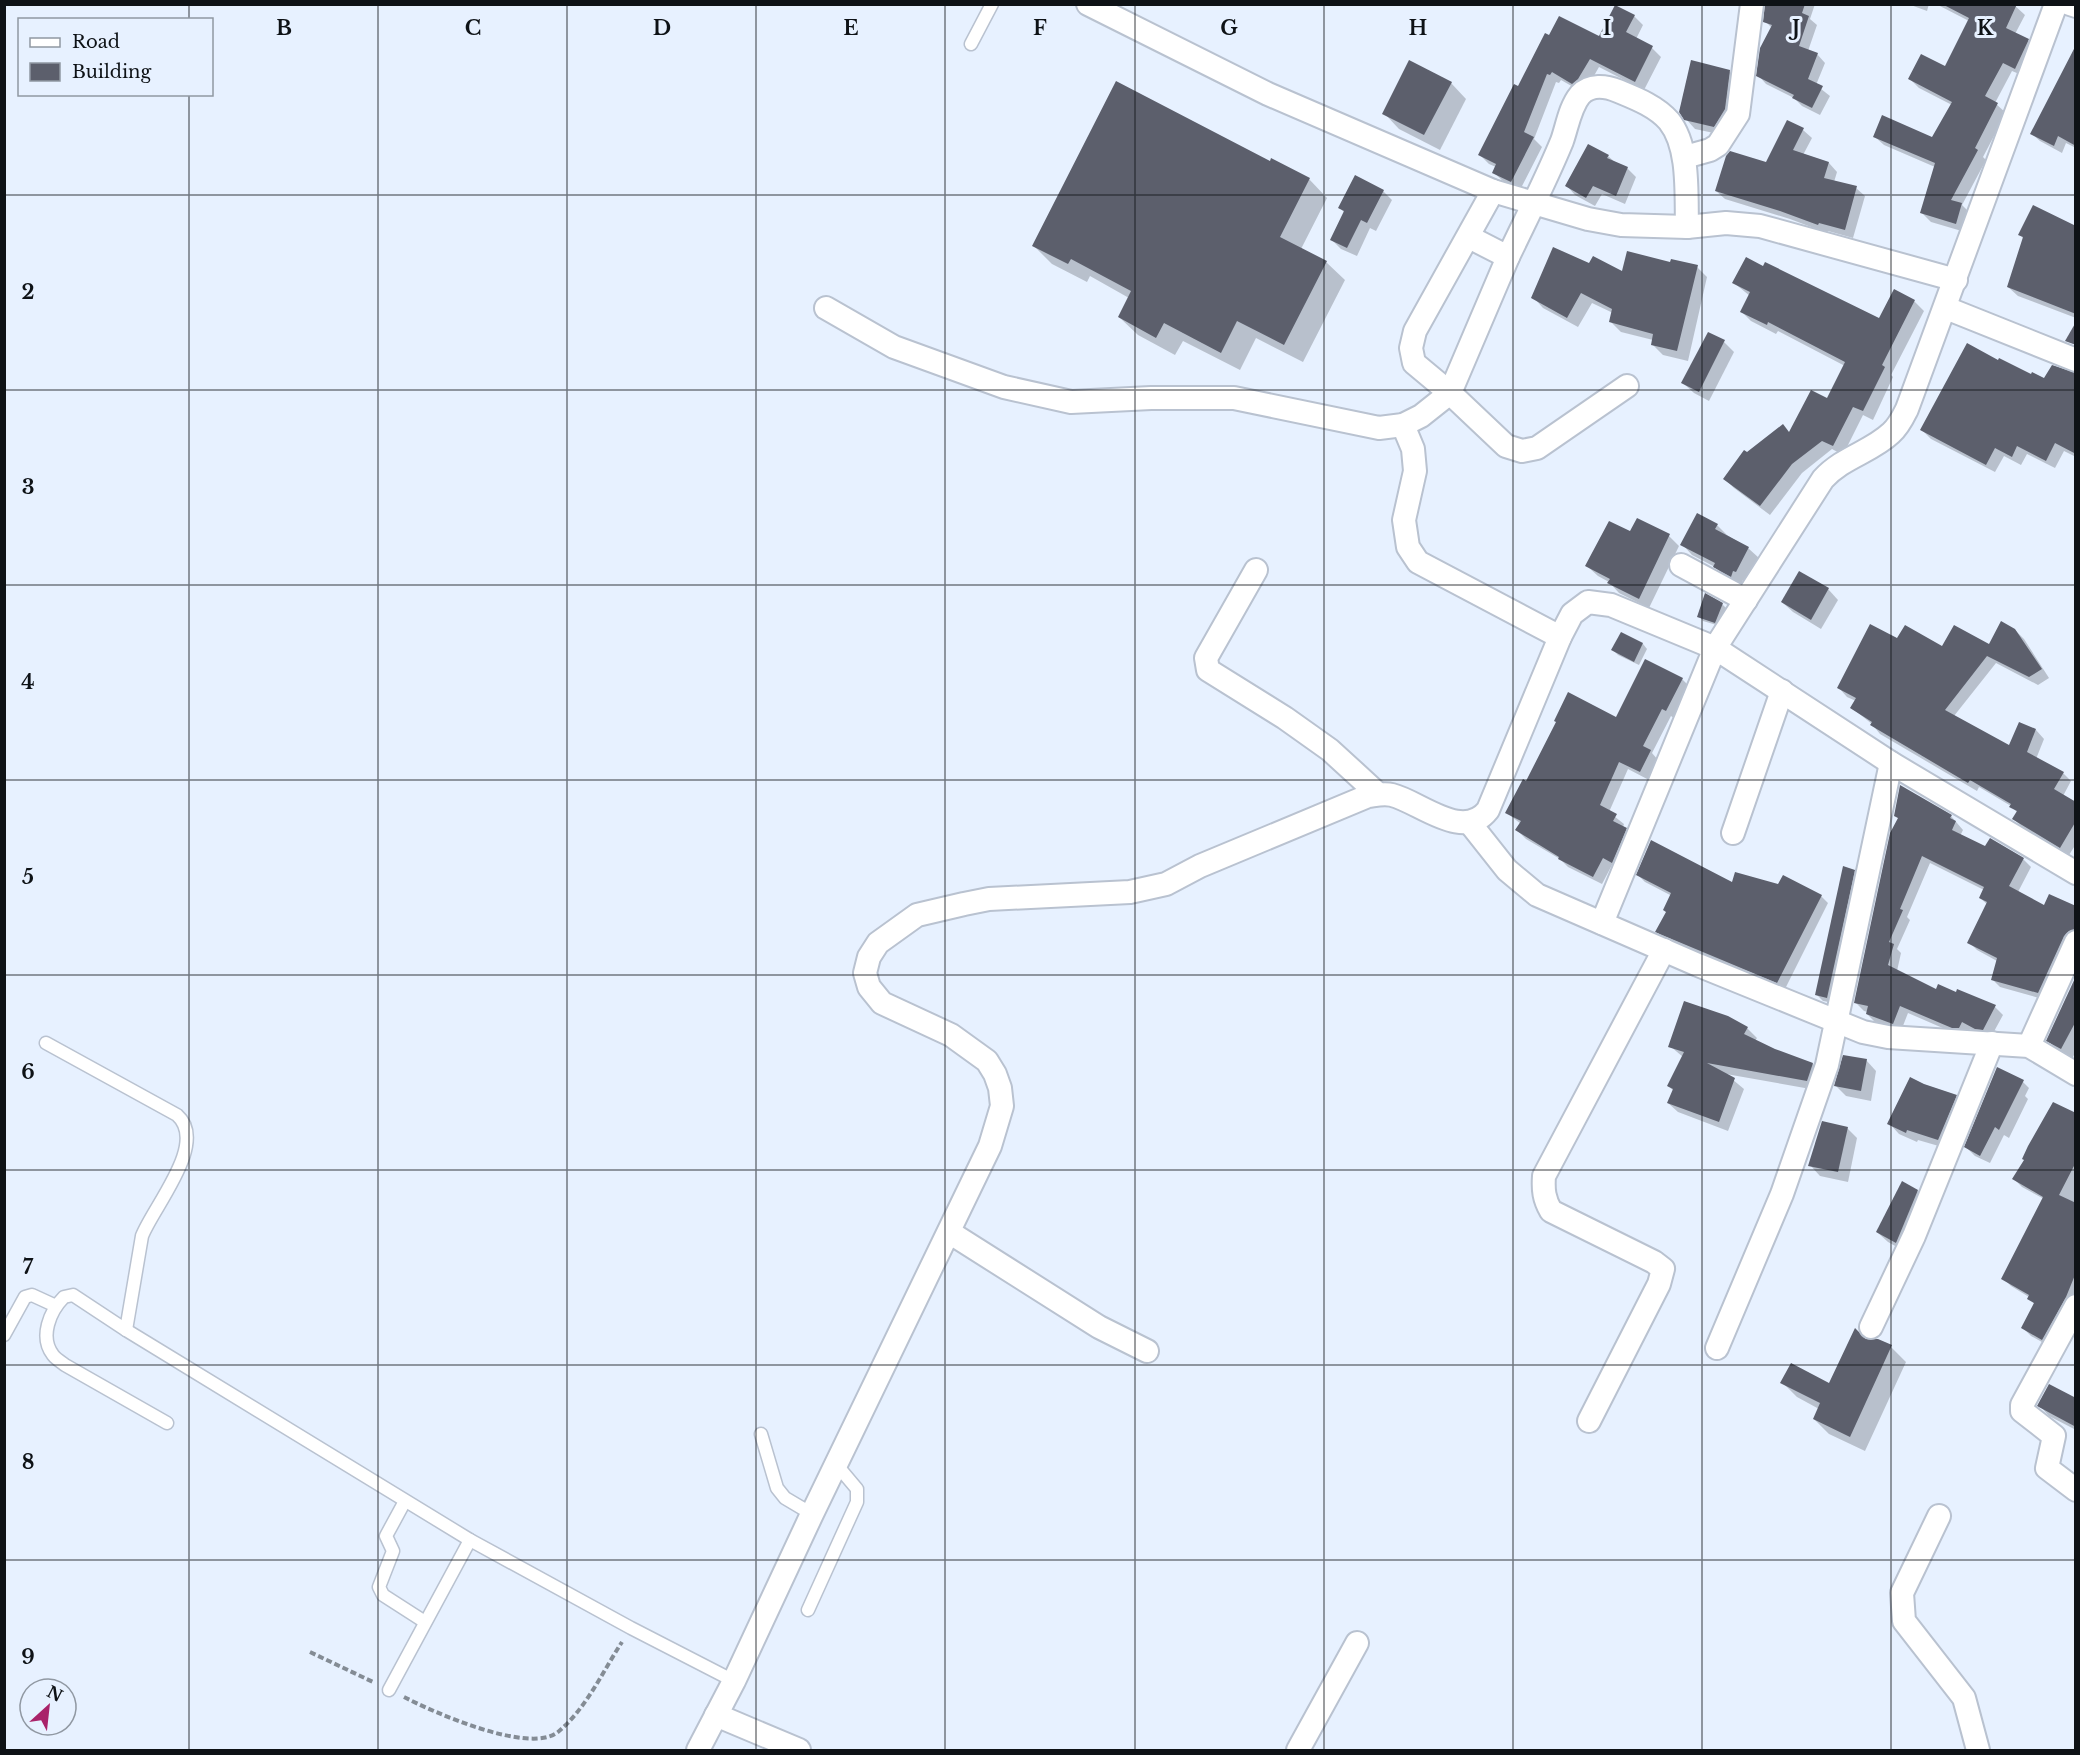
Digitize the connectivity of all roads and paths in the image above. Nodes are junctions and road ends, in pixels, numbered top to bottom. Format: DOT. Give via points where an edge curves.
graph roads {
  1 [pos="992,4"];
  2 [pos="1088,4"];
  3 [pos="1752,4"];
  4 [pos="2056,4"];
  5 [pos="2070,4"];
  6 [pos="2076,6"];
  7 [pos="971,44"];
  8 [pos="1685,156"];
  9 [pos="1492,191"];
  10 [pos="1534,202"];
  11 [pos="1687,227"];
  12 [pos="1469,237"];
  13 [pos="1508,257"];
  14 [pos="1956,280"];
  15 [pos="826,308"];
  16 [pos="1946,308"];
  17 [pos="2076,360"];
  18 [pos="1626,386"];
  19 [pos="1450,393"];
  20 [pos="1403,424"];
  21 [pos="1681,565"];
  22 [pos="1256,570"];
  23 [pos="1746,600"];
  24 [pos="1560,637"];
  25 [pos="1715,648"];
  26 [pos="1782,691"];
  27 [pos="1891,763"];
  28 [pos="1378,794"];
  29 [pos="1469,822"];
  30 [pos="1733,833"];
  31 [pos="2076,873"];
  32 [pos="1602,924"];
  33 [pos="2076,942"];
  34 [pos="1664,951"];
  35 [pos="1836,1022"];
  36 [pos="46,1043"];
  37 [pos="1992,1043"];
  38 [pos="2029,1046"];
  39 [pos="2076,1074"];
  40 [pos="949,1232"];
  41 [pos="56,1306"];
  42 [pos="2076,1306"];
  43 [pos="1871,1327"];
  44 [pos="126,1330"];
  45 [pos="4,1335"];
  46 [pos="1717,1348"];
  47 [pos="1147,1351"];
  48 [pos="1589,1421"];
  49 [pos="167,1423"];
  50 [pos="761,1434"];
  51 [pos="836,1464"];
  52 [pos="2076,1490"];
  53 [pos="405,1501"];
  54 [pos="812,1514"];
  55 [pos="1939,1516"];
  56 [pos="470,1540"];
  57 [pos="808,1610"];
  58 [pos="425,1623"];
  59 [pos="631,1629"];
  60 [pos="1357,1643"];
  61 [pos="310,1652"];
  62 [pos="734,1681"];
  63 [pos="389,1690"];
  64 [pos="716,1715"];
  65 [pos="698,1750"];
  66 [pos="799,1750"];
  67 [pos="1298,1750"];
  68 [pos="1978,1750"];
  1 -- 7 [label="lane"];
  2 -- 9 [label="street" via="1268,94"];
  3 -- 8 [label="street" via="1738,114 1718,145"];
  4 -- 14 [label="street"];
  5 -- 6 [label="street"];
  8 -- 10 [label="street" via="1669,122 1657,111 1615,90 1594,87 1579,97"];
  8 -- 11 [label="street"];
  9 -- 10 [label="street"];
  9 -- 12 [label="street"];
  10 -- 11 [label="street" via="1621,225"];
  10 -- 13 [label="street"];
  11 -- 14 [label="street" via="1726,223 1760,226"];
  12 -- 13 [label="street"];
  12 -- 19 [label="street" via="1415,331 1411,348 1414,363"];
  13 -- 19 [label="street"];
  14 -- 16 [label="street"];
  15 -- 20 [label="street" via="894,347 1004,387 1071,402 1234,398 1379,428"];
  16 -- 17 [label="street"];
  16 -- 23 [label="street" via="1899,424 1881,441 1842,461 1823,479"];
  18 -- 19 [label="street" via="1537,448 1522,451 1506,446"];
  19 -- 20 [label="street" via="1421,416"];
  20 -- 24 [label="street" via="1413,449 1415,471 1404,520 1408,547 1418,562"];
  21 -- 23 [label="street"];
  22 -- 28 [label="street" via="1206,658 1208,670 1330,750"];
  23 -- 25 [label="street"];
  24 -- 25 [label="street" via="1572,614 1588,602 1598,602"];
  24 -- 29 [label="street" via="1488,810"];
  25 -- 26 [label="street"];
  25 -- 32 [label="street"];
  26 -- 27 [label="street"];
  26 -- 30 [label="street"];
  27 -- 31 [label="street"];
  27 -- 35 [label="street"];
  28 -- 29 [label="street" via="1402,799 1456,822"];
  28 -- 40 [label="street" via="1353,801 1166,884 1130,892 989,899 964,904 917,915 878,943 865,973 869,987 882,1003 974,1050 987,1061 1000,1088 1002,1106 990,1146"];
  29 -- 32 [label="street" via="1495,858 1521,884"];
  32 -- 34 [label="street"];
  33 -- 38 [label="street"];
  34 -- 35 [label="street"];
  34 -- 48 [label="street" via="1544,1176 1545,1200 1551,1211 1663,1269"];
  35 -- 37 [label="street" via="1888,1037"];
  35 -- 46 [label="street" via="1827,1065 1782,1194"];
  36 -- 44 [label="lane" via="177,1115 187,1128 177,1173 142,1236"];
  37 -- 38 [label="street"];
  37 -- 43 [label="street" via="1914,1236"];
  38 -- 39 [label="street"];
  40 -- 47 [label="street" via="1099,1327"];
  40 -- 51 [label="street"];
  41 -- 44 [label="lane" via="64,1297 73,1295"];
  41 -- 45 [label="lane" via="32,1295 25,1297"];
  41 -- 49 [label="lane" via="46,1334 53,1356"];
  42 -- 52 [label="street" via="2022,1411 2054,1436 2047,1468"];
  44 -- 53 [label="lane"];
  50 -- 54 [label="lane" via="777,1488 785,1498"];
  51 -- 54 [label="street"];
  51 -- 57 [label="lane" via="857,1489 857,1502"];
  53 -- 56 [label="lane"];
  53 -- 58 [label="lane" via="386,1536 393,1551 379,1587 382,1595"];
  54 -- 62 [label="street"];
  55 -- 68 [label="street" via="1902,1593 1904,1621 1964,1698"];
  56 -- 58 [label="lane"];
  56 -- 59 [label="lane"];
  58 -- 63 [label="lane"];
  59 -- 62 [label="lane"];
  59 -- 63 [label="path" via="583,1704 559,1732 546,1738 488,1731 448,1719"];
  60 -- 67 [label="street"];
  61 -- 63 [label="path"];
  62 -- 64 [label="street"];
  64 -- 65 [label="street"];
  64 -- 66 [label="street"];
}
